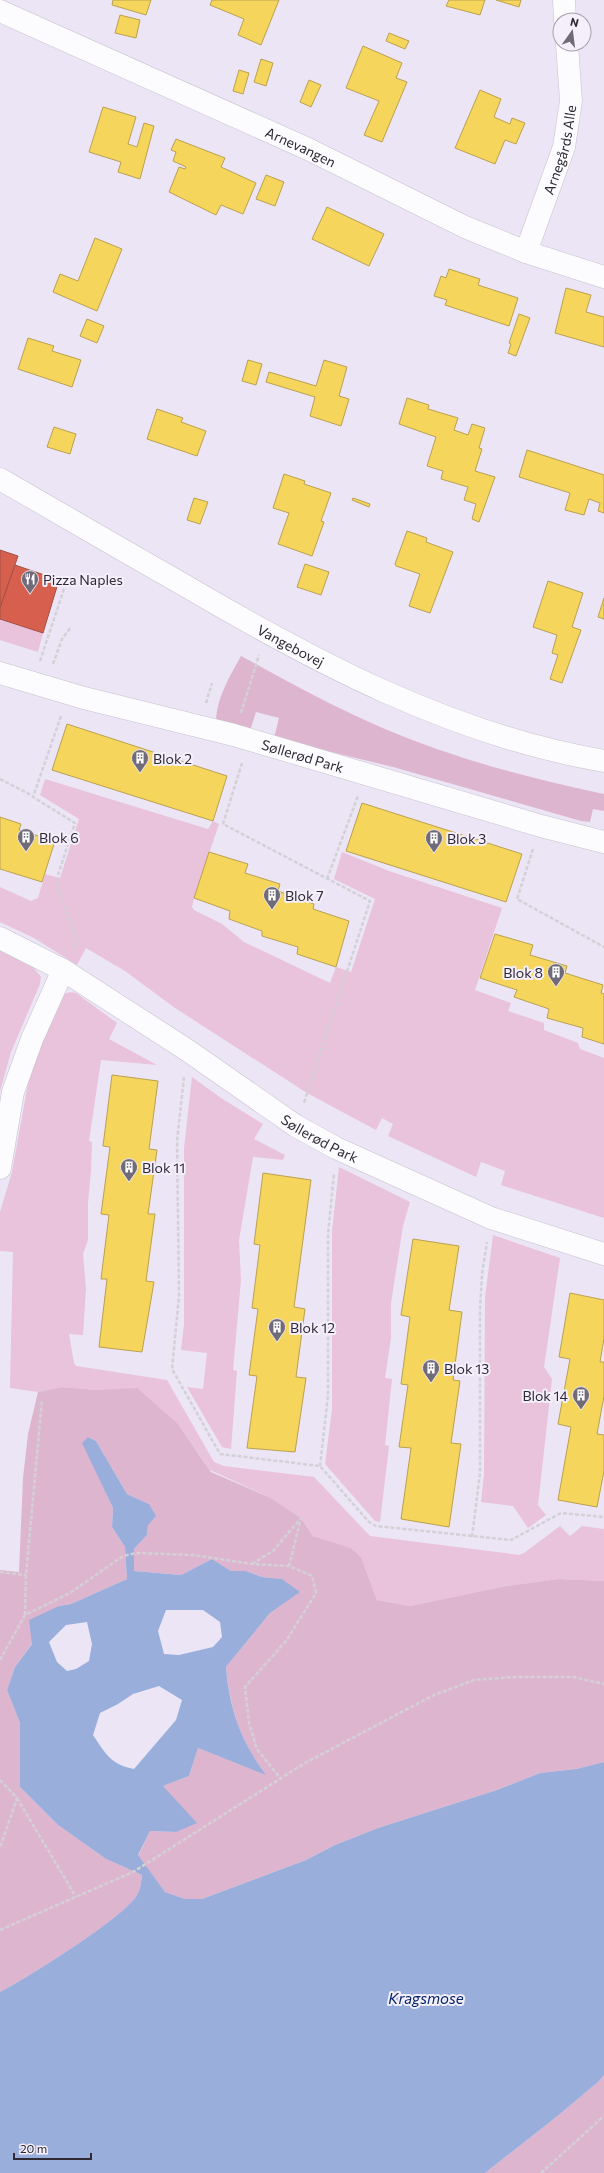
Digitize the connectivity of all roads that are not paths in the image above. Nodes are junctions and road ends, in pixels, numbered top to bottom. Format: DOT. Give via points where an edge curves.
graph roads {
  1 [pos="564,0"];
  2 [pos="0,11"];
  3 [pos="565,12"];
  4 [pos="568,52"];
  5 [pos="526,252"];
  6 [pos="604,277"];
  7 [pos="0,479"];
  8 [pos="0,673"];
  9 [pos="604,762"];
  10 [pos="604,842"];
  11 [pos="0,938"];
  12 [pos="63,970"];
  13 [pos="0,1168"];
  14 [pos="604,1254"];
  1 -- 3 [label="street"];
  2 -- 5 [label="street, Arnevangen" via="308,149 465,227"];
  4 -- 5 [label="street, Arnegårds Alle" via="571,101 564,147"];
  5 -- 6 [label="street, Arnevangen"];
  7 -- 9 [label="street, Vangebovej" via="266,633 376,689 484,730 576,757"];
  8 -- 10 [label="street, Søllerød Park" via="242,737 541,826"];
  11 -- 12 [label="street, Søllerød Park"];
  12 -- 13 [label="street" via="32,1039 13,1092"];
  12 -- 14 [label="street, Søllerød Park" via="187,1050 296,1126 336,1148 491,1218"];
}
